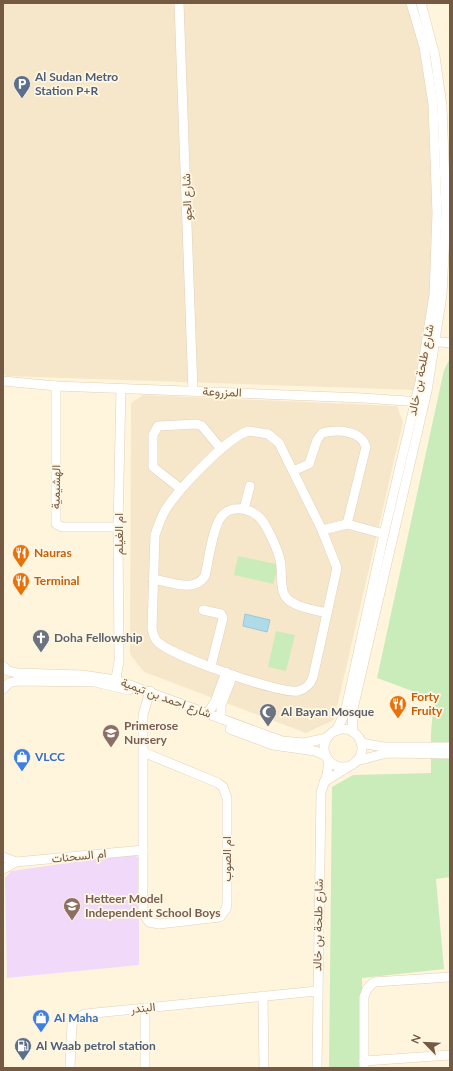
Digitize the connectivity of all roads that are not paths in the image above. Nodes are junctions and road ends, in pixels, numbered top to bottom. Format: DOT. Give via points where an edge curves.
graph roads {
  1 [pos="179,3"];
  2 [pos="411,3"];
  3 [pos="421,3"];
  4 [pos="431,341"];
  5 [pos="450,343"];
  6 [pos="3,381"];
  7 [pos="20,384"];
  8 [pos="56,386"];
  9 [pos="3,387"];
  10 [pos="121,388"];
  11 [pos="193,391"];
  12 [pos="420,402"];
  13 [pos="221,449"];
  14 [pos="293,471"];
  15 [pos="250,486"];
  16 [pos="181,489"];
  17 [pos="244,509"];
  18 [pos="347,524"];
  19 [pos="118,527"];
  20 [pos="322,530"];
  21 [pos="384,534"];
  22 [pos="153,579"];
  23 [pos="203,610"];
  24 [pos="327,614"];
  25 [pos="3,666"];
  26 [pos="211,666"];
  27 [pos="230,674"];
  28 [pos="115,683"];
  29 [pos="3,689"];
  30 [pos="149,694"];
  31 [pos="221,697"];
  32 [pos="208,713"];
  33 [pos="221,719"];
  34 [pos="336,731"];
  35 [pos="353,732"];
  36 [pos="327,738"];
  37 [pos="361,743"];
  38 [pos="450,747"];
  39 [pos="143,752"];
  40 [pos="450,754"];
  41 [pos="327,758"];
  42 [pos="353,764"];
  43 [pos="324,782"];
  44 [pos="143,850"];
  45 [pos="3,857"];
  46 [pos="16,862"];
  47 [pos="3,869"];
  48 [pos="450,976"];
  49 [pos="317,991"];
  50 [pos="263,996"];
  51 [pos="145,1008"];
  52 [pos="450,1055"];
  53 [pos="364,1065"];
  54 [pos="70,1068"];
  55 [pos="145,1068"];
  56 [pos="264,1068"];
  57 [pos="316,1068"];
  1 -- 11 [label="street, شارع الجو"];
  2 -- 4 [label="street, شارع طلحة بن خالد" via="429,71 434,133 437,244"];
  3 -- 4 [label="street, شارع طلحة بن خالد" via="432,40 439,83 445,179 444,265"];
  4 -- 5 [label="street"];
  4 -- 12 [label="street, شارع طلحة بن خالد"];
  6 -- 7 [label="street, المزروعة"];
  7 -- 8 [label="street, المزروعة"];
  7 -- 9 [label="street, المزروعة"];
  8 -- 10 [label="street, المزروعة"];
  8 -- 19 [label="street, الهشيمية" via="56,524 62,528"];
  10 -- 11 [label="street, المزروعة"];
  10 -- 19 [label="street, ام الغيلم"];
  11 -- 12 [label="street, المزروعة"];
  12 -- 21 [label="street, شارع طلحة بن خالد"];
  12 -- 35 [label="street, شارع طلحة بن خالد" via="352,713"];
  13 -- 14 [label="street" via="242,432 263,432 279,443"];
  13 -- 16 [label="street"];
  13 -- 16 [label="street" via="202,426 197,424 158,426 153,435 153,467"];
  14 -- 18 [label="street" via="309,464 322,433 353,433 360,436 366,447"];
  14 -- 20 [label="street"];
  15 -- 17 [label="street"];
  16 -- 22 [label="street" via="159,521 155,535"];
  17 -- 22 [label="street" via="229,510 220,519 205,576 201,582 190,586"];
  17 -- 24 [label="street" via="254,513 262,521 280,560 286,598"];
  18 -- 20 [label="street"];
  18 -- 21 [label="street"];
  19 -- 28 [label="street, ام الغيلم" via="119,655"];
  20 -- 24 [label="street" via="337,568"];
  21 -- 34 [label="street, شارع طلحة بن خالد" via="345,713"];
  22 -- 26 [label="street" via="152,628 157,642 169,650"];
  23 -- 26 [label="street" via="220,614 223,618"];
  24 -- 27 [label="street" via="313,677 304,689 278,689"];
  25 -- 28 [label="street, شارع احمد بن تيمية" via="8,671 17,673 82,675"];
  26 -- 27 [label="street"];
  27 -- 31 [label="street"];
  28 -- 29 [label="street, شارع احمد بن تيمية" via="18,681 9,683"];
  28 -- 30 [label="street, شارع احمد بن تيمية"];
  30 -- 32 [label="street, شارع احمد بن تيمية"];
  30 -- 39 [label="street, ام الصوب" via="143,715"];
  30 -- 41 [label="street, شارع احمد بن تيمية" via="273,745 315,751"];
  31 -- 32 [label="street"];
  31 -- 33 [label="street"];
  32 -- 33 [label="street, شارع احمد بن تيمية"];
  33 -- 36 [label="street, شارع احمد بن تيمية" via="282,741 304,743"];
  34 -- 35 [label="street"];
  34 -- 36 [label="street"];
  35 -- 37 [label="street"];
  36 -- 41 [label="street" via="324,747"];
  37 -- 38 [label="street" via="384,747"];
  37 -- 42 [label="street" via="361,753"];
  39 -- 44 [label="street, ام الصوب"];
  39 -- 44 [label="street, ام الصوب" via="218,783 226,792 227,904 223,914 216,919 159,924 149,922 143,913"];
  40 -- 42 [label="street" via="387,753"];
  41 -- 42 [label="street" via="341,767"];
  41 -- 43 [label="street, شارع طلحة بن خالد"];
  42 -- 43 [label="street"];
  43 -- 49 [label="street, شارع طلحة بن خالد" via="321,796"];
  44 -- 46 [label="street, ام السحنات"];
  45 -- 46 [label="street, ام السحنات"];
  46 -- 47 [label="street, ام السحنات"];
  48 -- 53 [label="street" via="374,982 367,989 364,997"];
  49 -- 50 [label="street, البندر"];
  49 -- 57 [label="street, شارع طلحة بن خالد"];
  50 -- 51 [label="street, البندر"];
  50 -- 56 [label="street"];
  51 -- 54 [label="street, البندر" via="85,1014 75,1019 71,1030"];
  51 -- 55 [label="street"];
  52 -- 53 [label="street"];
}
